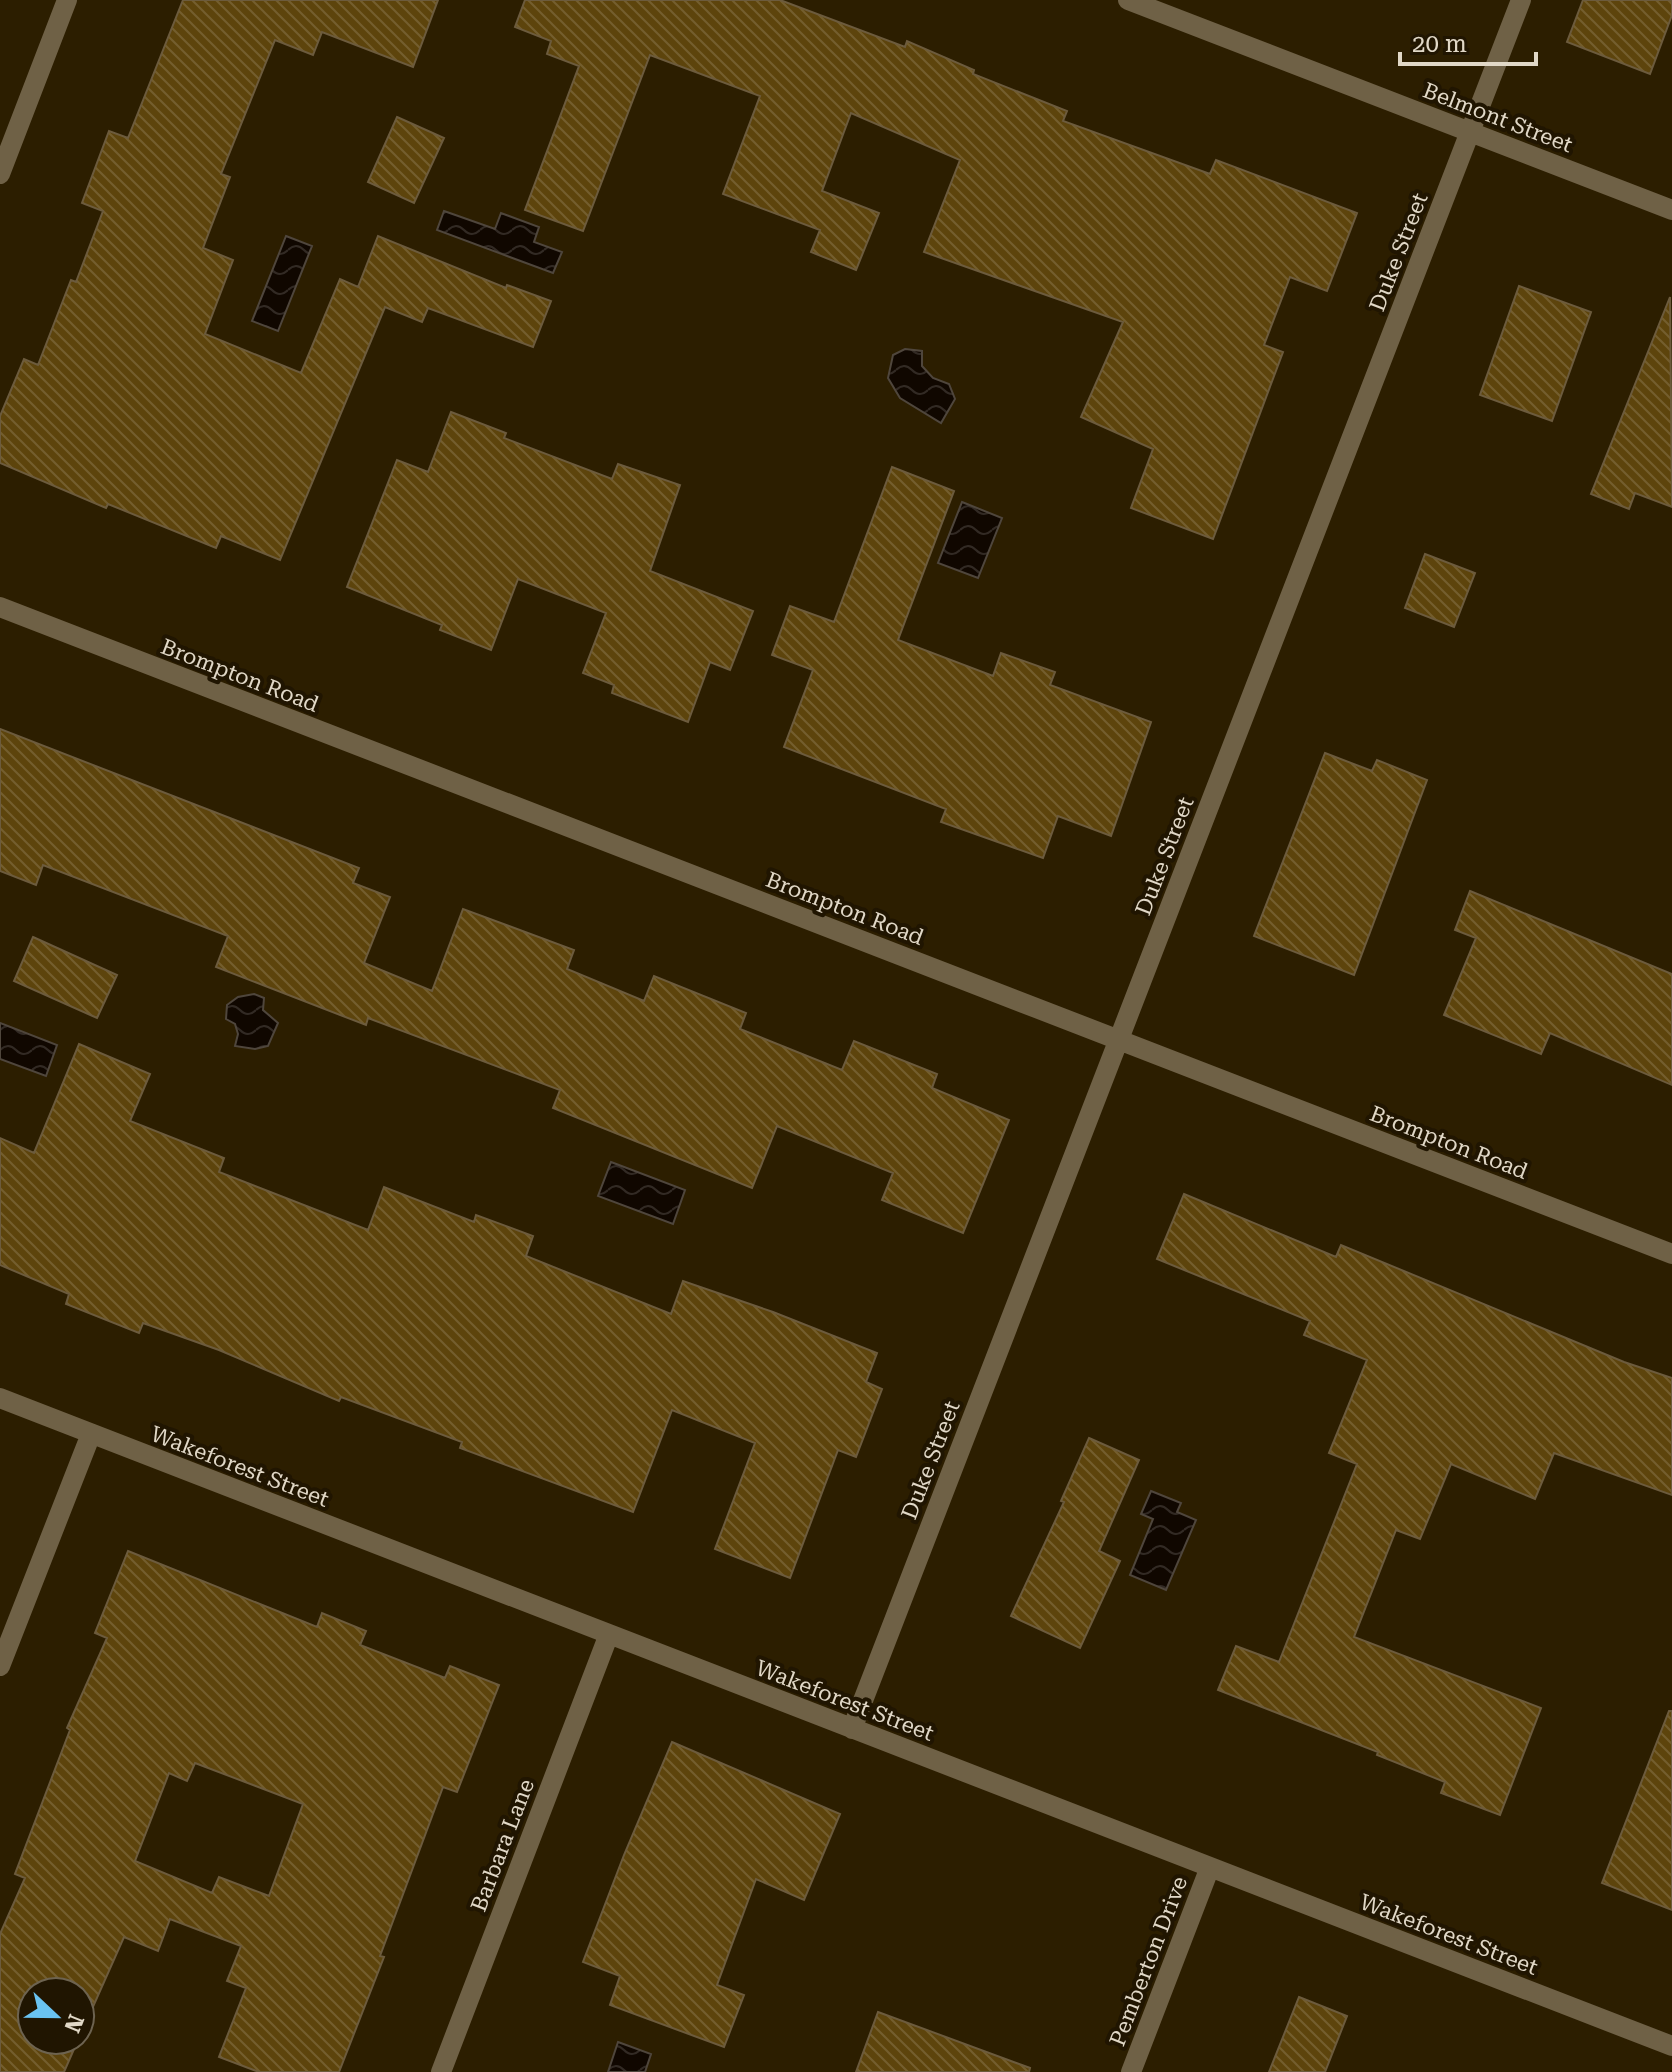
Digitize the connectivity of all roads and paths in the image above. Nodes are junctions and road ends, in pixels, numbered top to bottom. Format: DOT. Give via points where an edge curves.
graph roads {
  1 [pos="67,0"];
  2 [pos="1128,0"];
  3 [pos="1521,0"];
  4 [pos="1470,132"];
  5 [pos="0,174"];
  6 [pos="1672,210"];
  7 [pos="0,607"];
  8 [pos="1119,1040"];
  9 [pos="1672,1254"];
  10 [pos="0,1398"];
  11 [pos="91,1434"];
  12 [pos="609,1634"];
  13 [pos="0,1666"];
  14 [pos="852,1729"];
  15 [pos="1210,1867"];
  16 [pos="1672,2046"];
  17 [pos="441,2072"];
  18 [pos="1131,2072"];
  1 -- 5 [label="street"];
  2 -- 4 [label="street, Belmont Street"];
  3 -- 4 [label="street, Duke Street"];
  4 -- 6 [label="street, Belmont Street"];
  4 -- 8 [label="street, Duke Street"];
  7 -- 8 [label="street, Brompton Road"];
  8 -- 9 [label="street, Brompton Road"];
  8 -- 14 [label="street, Duke Street"];
  10 -- 11 [label="street, Wakeforest Street"];
  11 -- 12 [label="street, Wakeforest Street"];
  11 -- 13 [label="street"];
  12 -- 14 [label="street, Wakeforest Street"];
  12 -- 17 [label="street, Barbara Lane"];
  14 -- 15 [label="street, Wakeforest Street"];
  15 -- 16 [label="street, Wakeforest Street"];
  15 -- 18 [label="street, Pemberton Drive"];
}
